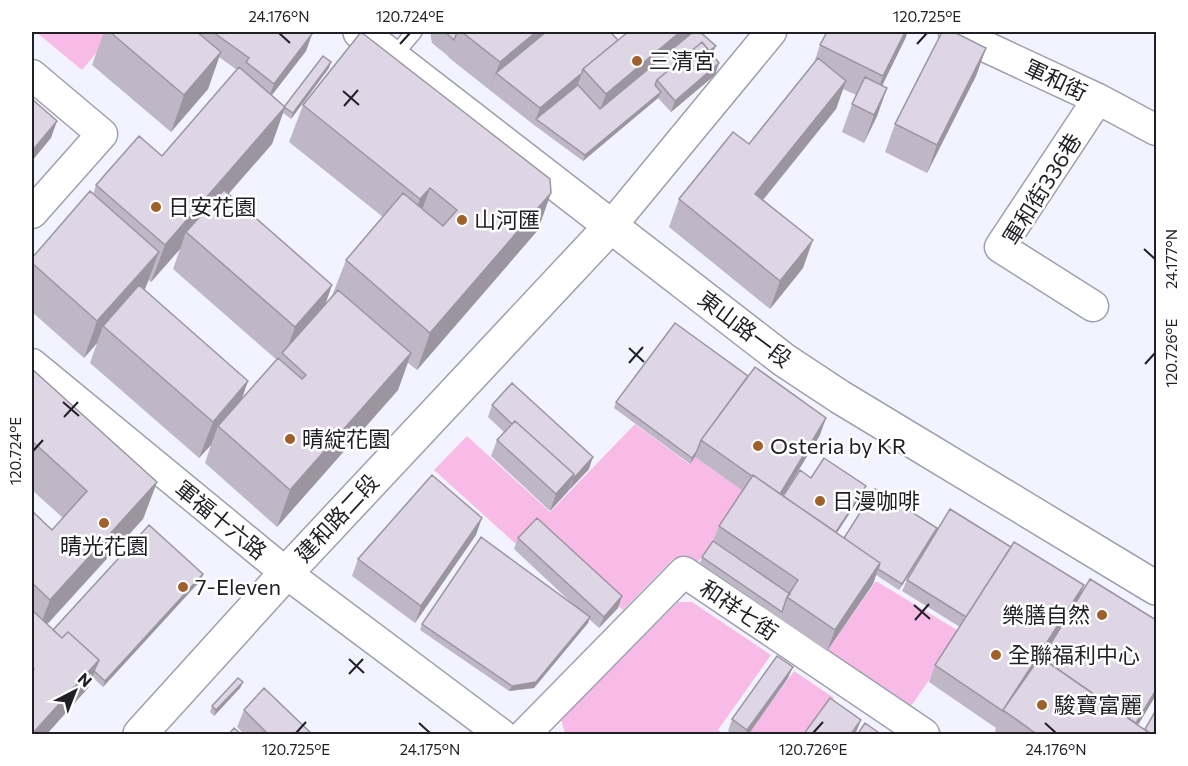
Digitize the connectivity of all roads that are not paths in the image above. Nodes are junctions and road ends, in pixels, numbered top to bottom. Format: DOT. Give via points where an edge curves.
graph roads {
  1 [pos="360,32"];
  2 [pos="414,32"];
  3 [pos="771,32"];
  4 [pos="954,32"];
  5 [pos="393,57"];
  6 [pos="32,75"];
  7 [pos="1098,99"];
  8 [pos="1156,130"];
  9 [pos="32,213"];
  10 [pos="612,226"];
  11 [pos="1093,306"];
  12 [pos="32,364"];
  13 [pos="286,573"];
  14 [pos="1156,588"];
  15 [pos="140,735"];
  16 [pos="501,735"];
  17 [pos="525,735"];
  18 [pos="924,735"];
  1 -- 5 [label="main road, 東山路一段"];
  2 -- 5 [label="lane"];
  3 -- 10 [label="street"];
  4 -- 7 [label="street, 軍和街"];
  5 -- 10 [label="main road, 東山路一段"];
  6 -- 9 [label="street" via="102,134"];
  7 -- 8 [label="street, 軍和街"];
  7 -- 11 [label="street, 軍和街336巷" via="1000,247"];
  10 -- 13 [label="main road, 建和路二段"];
  10 -- 14 [label="main road, 東山路一段" via="784,360"];
  12 -- 13 [label="street, 軍福十六路"];
  13 -- 15 [label="main road, 建和路二段"];
  13 -- 16 [label="street, 軍福十六路"];
  17 -- 18 [label="street, 和祥七街" via="684,572"];
}
